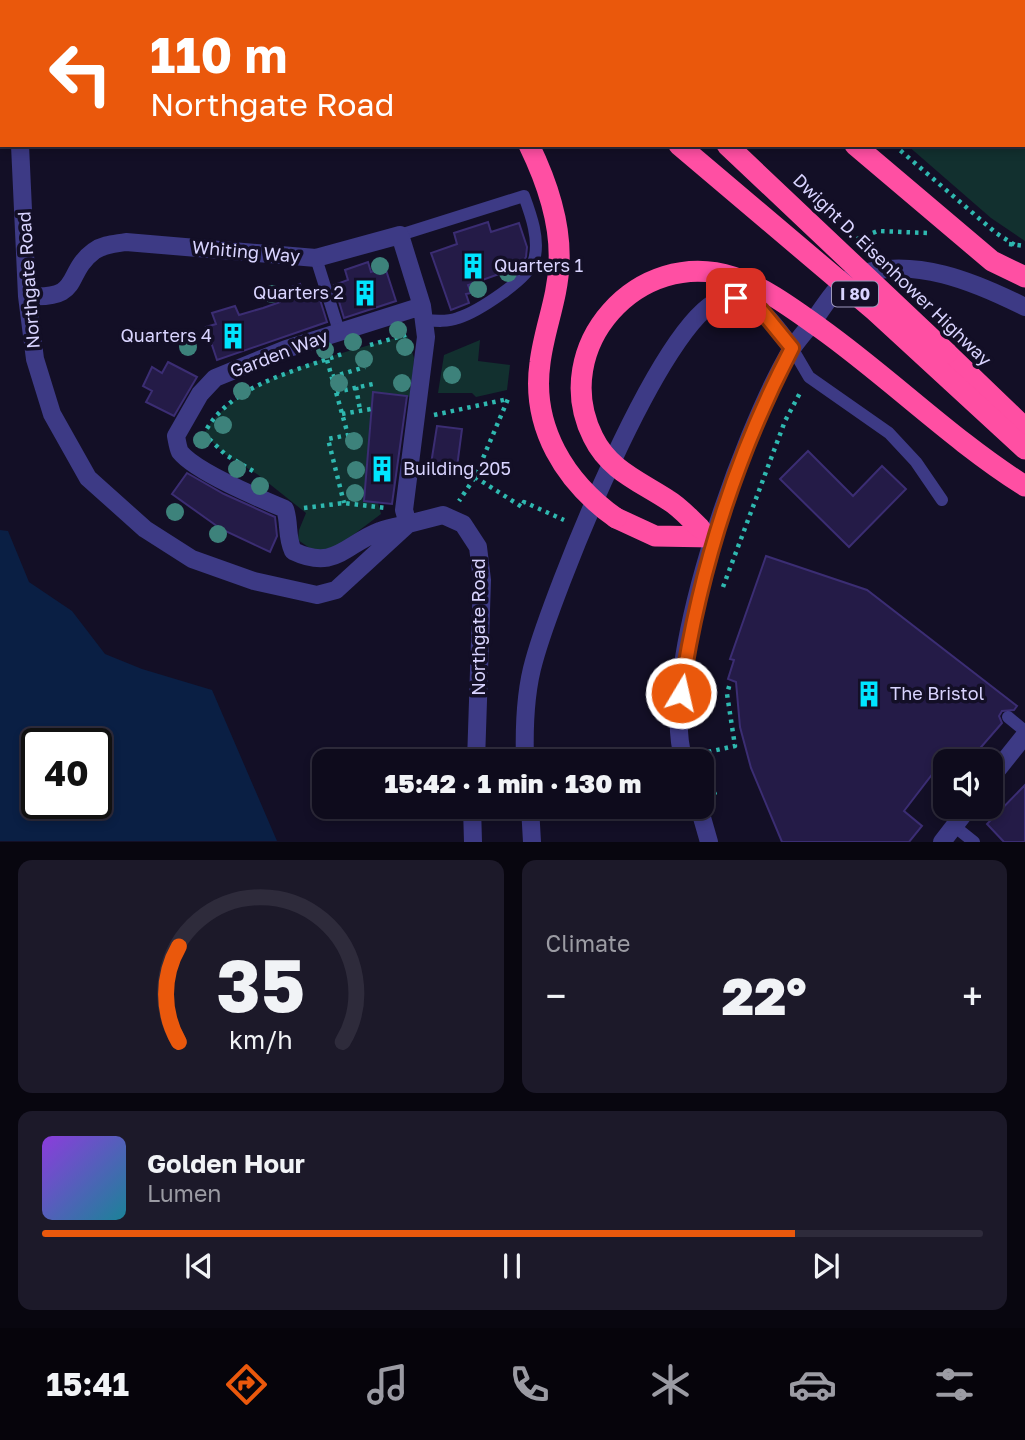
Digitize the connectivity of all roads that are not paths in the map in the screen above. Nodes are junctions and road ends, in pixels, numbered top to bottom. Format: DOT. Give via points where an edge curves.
graph roads {
  1 [pos="20,147"];
  2 [pos="530,147"];
  3 [pos="681,147"];
  4 [pos="729,147"];
  5 [pos="857,147"];
  6 [pos="400,235"];
  7 [pos="316,258"];
  8 [pos="1025,277"];
  9 [pos="27,296"];
  10 [pos="1025,307"];
  11 [pos="424,319"];
  12 [pos="339,331"];
  13 [pos="792,348"];
  14 [pos="1025,428"];
  15 [pos="1025,449"];
  16 [pos="1025,486"];
  17 [pos="942,500"];
  18 [pos="406,517"];
  19 [pos="703,534"];
  20 [pos="1007,717"];
  21 [pos="1025,733"];
  22 [pos="476,749"];
  23 [pos="525,749"];
  24 [pos="682,749"];
  25 [pos="1003,762"];
  26 [pos="472,819"];
  27 [pos="531,819"];
  28 [pos="702,819"];
  29 [pos="960,819"];
  30 [pos="954,826"];
  31 [pos="473,842"];
  32 [pos="532,842"];
  33 [pos="709,842"];
  34 [pos="942,842"];
  35 [pos="974,842"];
  1 -- 9 [label="street, Northgate Road"];
  2 -- 19 [label="highway, bridge" via="552,203 559,243 557,287 538,381 547,435 574,481 616,518 655,536"];
  3 -- 15 [label="highway, I 80, bridge" via="875,311"];
  4 -- 14 [label="highway, Dwight D. Eisenhower Highway / I 80, bridge"];
  5 -- 8 [label="highway, bridge" via="992,261"];
  6 -- 7 [label="street, Whiting Way"];
  6 -- 11 [label="street"];
  6 -- 11 [label="lane" via="524,196 531,215 536,250 531,269 482,307 456,319"];
  7 -- 9 [label="street, Whiting Way" via="126,242 95,250 65,292"];
  7 -- 12 [label="lane"];
  9 -- 18 [label="street, Northgate Road" via="35,359 52,414 88,478 145,529 192,559 254,581 317,595 336,590"];
  10 -- 13 [label="street" via="979,284 938,273 887,268 854,275 838,288"];
  11 -- 12 [label="street, Garden Way"];
  11 -- 18 [label="street"];
  12 -- 18 [label="street, Garden Way" via="215,378 200,394 176,436 180,451 238,490 285,509 290,523 286,536 293,551 312,560 334,557"];
  13 -- 17 [label="lane" via="809,377 889,433"];
  13 -- 19 [label="street"];
  13 -- 23 [label="street" via="761,310 736,298 708,305 669,351 641,402 582,535 533,662"];
  16 -- 19 [label="highway, bridge" via="785,304 732,277 677,272 640,285 612,310 585,359 581,397 590,432 609,461 634,482 674,504"];
  18 -- 22 [label="street, Northgate Road" via="443,515 463,524 478,547 482,580"];
  19 -- 24 [label="street" via="681,693"];
  20 -- 21 [label="lane"];
  21 -- 25 [label="street"];
  26 -- 31 [label="street"];
  27 -- 32 [label="street"];
  28 -- 33 [label="street"];
  29 -- 30 [label="street"];
  30 -- 34 [label="street"];
  30 -- 35 [label="lane"];
}
